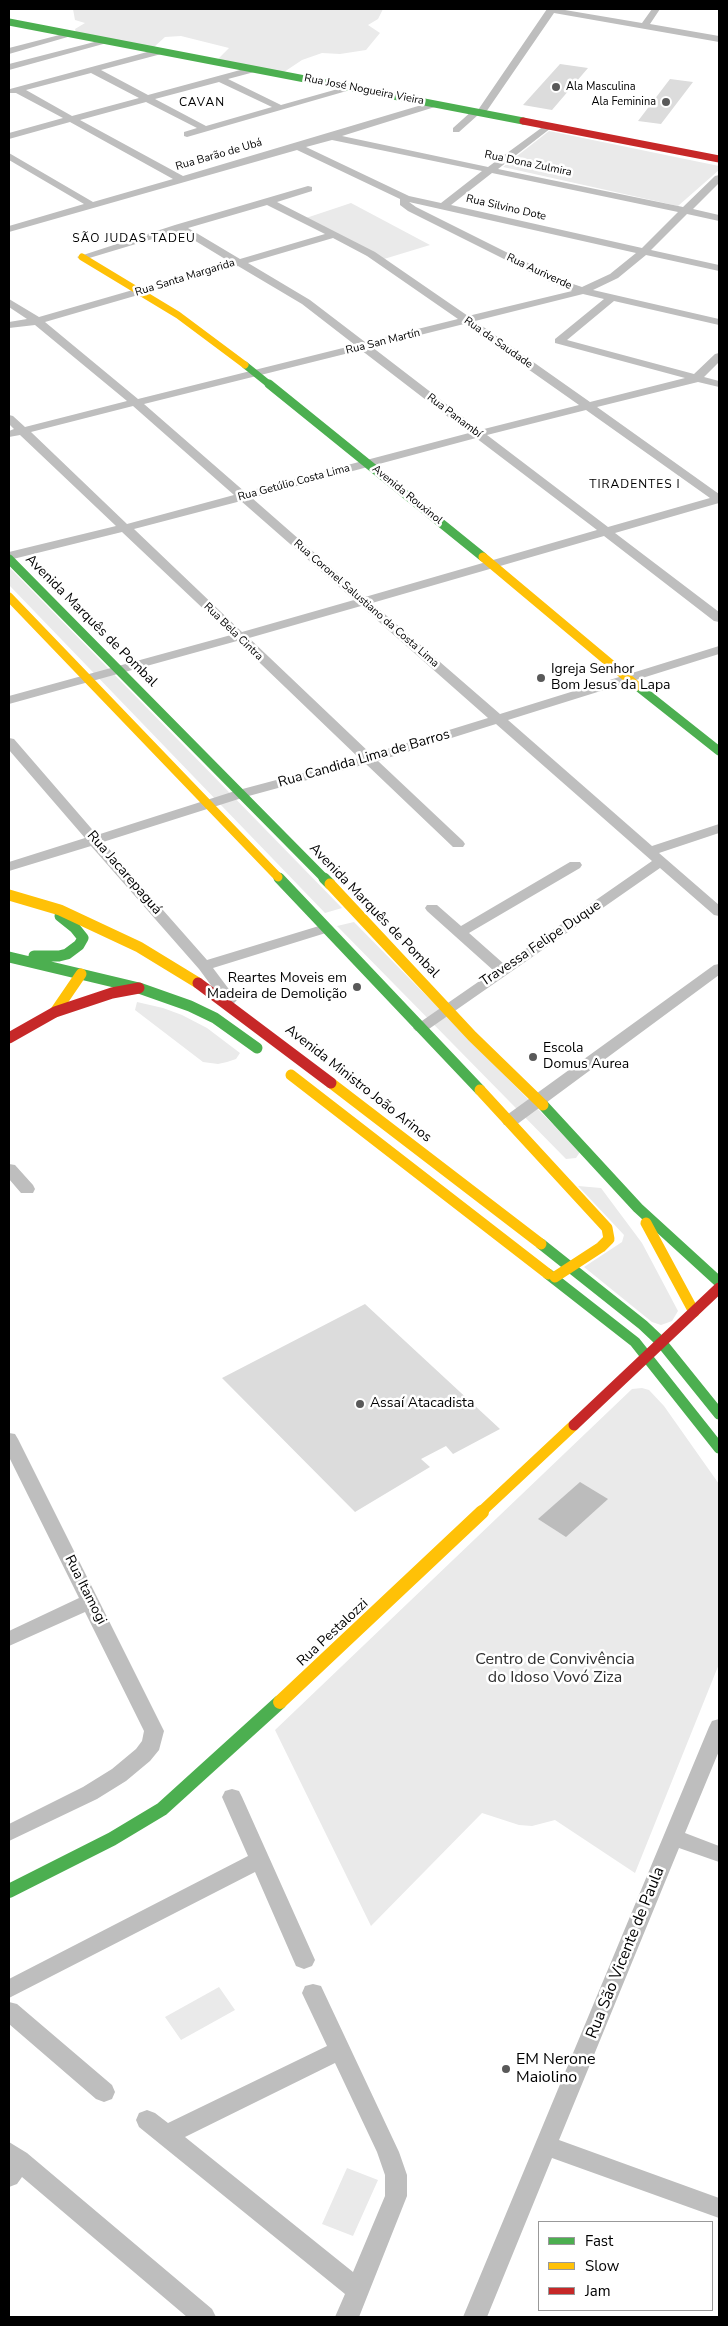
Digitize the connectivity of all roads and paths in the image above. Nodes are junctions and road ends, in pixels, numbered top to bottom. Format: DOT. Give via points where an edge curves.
graph roads {
  1 [pos="656,9"];
  2 [pos="552,10"];
  3 [pos="22,16"];
  4 [pos="9,22"];
  5 [pos="644,26"];
  6 [pos="9,27"];
  7 [pos="74,34"];
  8 [pos="719,39"];
  9 [pos="109,41"];
  10 [pos="9,51"];
  11 [pos="162,51"];
  12 [pos="255,69"];
  13 [pos="93,70"];
  14 [pos="12,74"];
  15 [pos="221,79"];
  16 [pos="33,86"];
  17 [pos="352,88"];
  18 [pos="13,91"];
  19 [pos="147,98"];
  20 [pos="435,104"];
  21 [pos="280,108"];
  22 [pos="479,113"];
  23 [pos="71,119"];
  24 [pos="548,126"];
  25 [pos="205,129"];
  26 [pos="456,130"];
  27 [pos="187,134"];
  28 [pos="9,136"];
  29 [pos="330,137"];
  30 [pos="297,146"];
  31 [pos="9,156"];
  32 [pos="719,159"];
  33 [pos="493,170"];
  34 [pos="719,178"];
  35 [pos="181,179"];
  36 [pos="308,189"];
  37 [pos="406,198"];
  38 [pos="268,201"];
  39 [pos="92,204"];
  40 [pos="443,206"];
  41 [pos="685,211"];
  42 [pos="719,218"];
  43 [pos="179,227"];
  44 [pos="9,229"];
  45 [pos="333,235"];
  46 [pos="643,252"];
  47 [pos="82,257"];
  48 [pos="239,262"];
  49 [pos="719,268"];
  50 [pos="583,291"];
  51 [pos="140,292"];
  52 [pos="612,298"];
  53 [pos="9,302"];
  54 [pos="465,320"];
  55 [pos="37,321"];
  56 [pos="719,322"];
  57 [pos="9,325"];
  58 [pos="364,347"];
  59 [pos="719,356"];
  60 [pos="256,374"];
  61 [pos="694,379"];
  62 [pos="719,384"];
  63 [pos="719,396"];
  64 [pos="136,403"];
  65 [pos="588,405"];
  66 [pos="9,418"];
  67 [pos="22,431"];
  68 [pos="9,434"];
  69 [pos="477,434"];
  70 [pos="368,463"];
  71 [pos="243,497"];
  72 [pos="719,499"];
  73 [pos="125,528"];
  74 [pos="608,531"];
  75 [pos="9,558"];
  76 [pos="492,564"];
  77 [pos="14,570"];
  78 [pos="9,597"];
  79 [pos="363,601"];
  80 [pos="719,618"];
  81 [pos="239,637"];
  82 [pos="719,650"];
  83 [pos="113,666"];
  84 [pos="83,674"];
  85 [pos="628,679"];
  86 [pos="131,684"];
  87 [pos="110,689"];
  88 [pos="9,700"];
  89 [pos="498,719"];
  90 [pos="9,742"];
  91 [pos="719,751"];
  92 [pos="366,760"];
  93 [pos="235,789"];
  94 [pos="204,799"];
  95 [pos="256,811"];
  96 [pos="234,816"];
  97 [pos="719,828"];
  98 [pos="95,838"];
  99 [pos="458,844"];
  100 [pos="655,856"];
  101 [pos="575,865"];
  102 [pos="9,867"];
  103 [pos="14,897"];
  104 [pos="432,908"];
  105 [pos="719,912"];
  106 [pos="324,929"];
  107 [pos="461,932"];
  108 [pos="83,938"];
  109 [pos="9,956"];
  110 [pos="204,966"];
  111 [pos="719,968"];
  112 [pos="502,971"];
  113 [pos="81,974"];
  114 [pos="139,988"];
  115 [pos="234,1008"];
  116 [pos="447,1009"];
  117 [pos="55,1012"];
  118 [pos="421,1028"];
  119 [pos="9,1038"];
  120 [pos="270,1058"];
  121 [pos="286,1070"];
  122 [pos="539,1100"];
  123 [pos="510,1121"];
  124 [pos="9,1169"];
  125 [pos="560,1176"];
  126 [pos="579,1182"];
  127 [pos="616,1184"];
  128 [pos="600,1185"];
  129 [pos="27,1189"];
  130 [pos="638,1208"];
  131 [pos="571,1267"];
  132 [pos="553,1278"];
  133 [pos="719,1282"];
  134 [pos="719,1288"];
  135 [pos="694,1312"];
  136 [pos="661,1342"];
  137 [pos="647,1356"];
  138 [pos="719,1414"];
  139 [pos="9,1439"];
  140 [pos="719,1448"];
  141 [pos="14,1463"];
  142 [pos="91,1601"];
  143 [pos="9,1639"];
  144 [pos="719,1727"];
  145 [pos="152,1744"];
  146 [pos="232,1797"];
  147 [pos="9,1833"];
  148 [pos="674,1838"];
  149 [pos="719,1854"];
  150 [pos="258,1860"];
  151 [pos="9,1891"];
  152 [pos="304,1960"];
  153 [pos="9,1989"];
  154 [pos="314,1993"];
  155 [pos="9,2011"];
  156 [pos="340,2050"];
  157 [pos="104,2092"];
  158 [pos="147,2120"];
  159 [pos="166,2135"];
  160 [pos="547,2146"];
  161 [pos="12,2163"];
  162 [pos="719,2208"];
  163 [pos="359,2291"];
  164 [pos="204,2317"];
  165 [pos="347,2317"];
  166 [pos="475,2317"];
  1 -- 5 [label="street"];
  2 -- 5 [label="street"];
  2 -- 22 [label="street"];
  3 -- 4 [label="main road, Rua José Nogueira Vieira"];
  3 -- 6 [label="street"];
  3 -- 7 [label="main road, Rua José Nogueira Vieira"];
  5 -- 8 [label="street"];
  7 -- 9 [label="main road, Rua José Nogueira Vieira"];
  7 -- 10 [label="street"];
  9 -- 11 [label="main road, Rua José Nogueira Vieira"];
  9 -- 14 [label="street"];
  11 -- 12 [label="main road, Rua José Nogueira Vieira"];
  11 -- 13 [label="street"];
  12 -- 15 [label="street"];
  12 -- 17 [label="main road, Rua José Nogueira Vieira"];
  13 -- 16 [label="street"];
  13 -- 19 [label="street"];
  14 -- 16 [label="street"];
  15 -- 19 [label="street"];
  15 -- 21 [label="street"];
  16 -- 18 [label="street"];
  17 -- 20 [label="main road, Rua José Nogueira Vieira"];
  17 -- 21 [label="street"];
  18 -- 23 [label="street"];
  19 -- 23 [label="street"];
  19 -- 25 [label="street"];
  20 -- 22 [label="main road, Rua José Nogueira Vieira"];
  20 -- 29 [label="street, Rua Barão de Ubá"];
  21 -- 25 [label="street"];
  22 -- 24 [label="main road, Rua José Nogueira Vieira"];
  22 -- 26 [label="street"];
  23 -- 28 [label="street"];
  23 -- 35 [label="street"];
  24 -- 32 [label="main road, Rua José Nogueira Vieira"];
  24 -- 33 [label="street"];
  25 -- 27 [label="street"];
  29 -- 30 [label="street, Rua Barão de Ubá"];
  29 -- 33 [label="street, Rua Dona Zulmira"];
  30 -- 35 [label="street, Rua Barão de Ubá"];
  30 -- 37 [label="street, Rua Silvino Dote"];
  31 -- 39 [label="street"];
  33 -- 40 [label="street"];
  33 -- 41 [label="street, Rua Dona Zulmira"];
  34 -- 41 [label="street, Rua San Martín"];
  35 -- 39 [label="street, Rua Barão de Ubá"];
  36 -- 38 [label="street"];
  37 -- 40 [label="street, Rua Silvino Dote"];
  37 -- 50 [label="street, Rua Auriverde" via="403,202 412,209 560,284"];
  38 -- 43 [label="street"];
  38 -- 45 [label="street, Rua da Saudade"];
  39 -- 44 [label="street, Rua Barão de Ubá"];
  40 -- 46 [label="street, Rua Silvino Dote"];
  41 -- 42 [label="street, Rua Dona Zulmira"];
  41 -- 46 [label="street, Rua San Martín"];
  43 -- 47 [label="street"];
  43 -- 48 [label="street, Rua Panambí"];
  45 -- 48 [label="street, Rua Santa Margarida"];
  45 -- 54 [label="street, Rua da Saudade" via="371,254"];
  46 -- 49 [label="street, Rua Silvino Dote"];
  46 -- 50 [label="street, Rua San Martín" via="614,276"];
  47 -- 51 [label="main road, Avenida Rouxinol"];
  48 -- 51 [label="street, Rua Santa Margarida"];
  48 -- 58 [label="street, Rua Panambí" via="306,302"];
  50 -- 52 [label="street, Rua Auriverde"];
  50 -- 54 [label="street, Rua San Martín"];
  51 -- 55 [label="street, Rua Santa Margarida"];
  51 -- 60 [label="main road, Avenida Rouxinol" via="178,315"];
  52 -- 56 [label="street, Rua Auriverde"];
  52 -- 61 [label="street" via="559,341"];
  53 -- 55 [label="street, Rua Coronel Salustiano da Costa Lima"];
  54 -- 58 [label="street, Rua San Martín"];
  54 -- 65 [label="street, Rua da Saudade"];
  55 -- 57 [label="street"];
  55 -- 64 [label="street, Rua Coronel Salustiano da Costa Lima"];
  58 -- 60 [label="street, Rua San Martín"];
  58 -- 69 [label="street, Rua Panambí"];
  59 -- 61 [label="street"];
  60 -- 64 [label="street, Rua San Martín"];
  60 -- 70 [label="main road, Avenida Rouxinol"];
  61 -- 62 [label="street"];
  61 -- 63 [label="street"];
  61 -- 65 [label="street, Rua Getúlio Costa Lima"];
  64 -- 67 [label="street, Rua San Martín"];
  64 -- 71 [label="street, Rua Coronel Salustiano da Costa Lima"];
  65 -- 69 [label="street, Rua Getúlio Costa Lima"];
  65 -- 72 [label="street, Rua da Saudade"];
  66 -- 67 [label="street, Rua Bela Cintra"];
  67 -- 68 [label="street, Rua San Martín"];
  67 -- 73 [label="street, Rua Bela Cintra"];
  69 -- 70 [label="street, Rua Getúlio Costa Lima"];
  69 -- 74 [label="street, Rua Panambí"];
  70 -- 71 [label="street, Rua Getúlio Costa Lima"];
  70 -- 76 [label="main road, Avenida Rouxinol"];
  71 -- 73 [label="street, Rua Getúlio Costa Lima"];
  71 -- 79 [label="street, Rua Coronel Salustiano da Costa Lima"];
  72 -- 74 [label="street"];
  73 -- 75 [label="street, Rua Getúlio Costa Lima"];
  73 -- 81 [label="street, Rua Bela Cintra"];
  74 -- 76 [label="street"];
  74 -- 80 [label="street, Rua Panambí"];
  75 -- 77 [label="main road, Avenida Marquês de Pombal"];
  76 -- 79 [label="street"];
  76 -- 85 [label="main road, Avenida Rouxinol"];
  77 -- 83 [label="main road, Avenida Marquês de Pombal"];
  78 -- 84 [label="main road"];
  79 -- 81 [label="street"];
  79 -- 89 [label="street, Rua Coronel Salustiano da Costa Lima"];
  81 -- 83 [label="street"];
  81 -- 92 [label="street, Rua Bela Cintra"];
  82 -- 85 [label="street, Rua Candida Lima de Barros"];
  83 -- 84 [label="street"];
  83 -- 86 [label="main road, Avenida Marquês de Pombal"];
  84 -- 87 [label="main road"];
  84 -- 88 [label="street"];
  85 -- 89 [label="street, Rua Candida Lima de Barros"];
  85 -- 91 [label="main road, Avenida Rouxinol"];
  86 -- 87 [label="main road"];
  86 -- 93 [label="main road, Avenida Marquês de Pombal"];
  87 -- 94 [label="main road"];
  89 -- 92 [label="street, Rua Candida Lima de Barros"];
  89 -- 100 [label="street, Rua Coronel Salustiano da Costa Lima"];
  90 -- 98 [label="street, Rua Jacarepaguá"];
  92 -- 93 [label="street, Rua Candida Lima de Barros"];
  92 -- 99 [label="street, Rua Bela Cintra"];
  93 -- 94 [label="street, Rua Candida Lima de Barros"];
  93 -- 95 [label="main road, Avenida Marquês de Pombal"];
  94 -- 96 [label="main road"];
  94 -- 98 [label="street, Rua Candida Lima de Barros"];
  95 -- 96 [label="main road"];
  95 -- 116 [label="main road, Avenida Marquês de Pombal"];
  96 -- 106 [label="main road"];
  97 -- 100 [label="street, Travessa Felipe Duque"];
  98 -- 102 [label="street, Rua Candida Lima de Barros"];
  98 -- 110 [label="street, Rua Jacarepaguá"];
  100 -- 105 [label="street, Rua Coronel Salustiano da Costa Lima"];
  100 -- 112 [label="street, Travessa Felipe Duque" via="528,955"];
  101 -- 107 [label="street"];
  103 -- 108 [label="main road" via="56,913"];
  103 -- 115 [label="main road, Avenida Ministro João Arinos" via="60,910 139,947 208,988"];
  104 -- 107 [label="street"];
  106 -- 110 [label="street"];
  106 -- 118 [label="main road"];
  107 -- 112 [label="street"];
  108 -- 109 [label="main road" via="74,950 59,956"];
  108 -- 113 [label="main road" via="86,956"];
  109 -- 113 [label="main road"];
  110 -- 115 [label="street, Rua Jacarepaguá"];
  111 -- 122 [label="street"];
  112 -- 116 [label="street, Travessa Felipe Duque"];
  113 -- 114 [label="main road"];
  113 -- 117 [label="main road"];
  114 -- 117 [label="main road" via="112,993"];
  114 -- 120 [label="main road" via="215,1018"];
  115 -- 131 [label="main road, Avenida Ministro João Arinos"];
  116 -- 118 [label="street, Travessa Felipe Duque"];
  116 -- 122 [label="main road, Avenida Marquês de Pombal"];
  117 -- 119 [label="main road"];
  118 -- 123 [label="main road"];
  121 -- 132 [label="main road"];
  122 -- 123 [label="street"];
  122 -- 127 [label="main road, Avenida Marquês de Pombal"];
  123 -- 125 [label="main road"];
  124 -- 129 [label="street"];
  125 -- 126 [label="main road"];
  125 -- 131 [label="main road" via="610,1234 601,1247"];
  127 -- 128 [label="main road"];
  127 -- 130 [label="main road, Avenida Marquês de Pombal"];
  130 -- 133 [label="main road, Avenida Marquês de Pombal"];
  130 -- 135 [label="main road"];
  131 -- 132 [label="main road"];
  131 -- 136 [label="main road, Avenida Ministro João Arinos"];
  132 -- 137 [label="main road"];
  134 -- 135 [label="main road, Rua Pestalozzi"];
  135 -- 136 [label="main road, Rua Pestalozzi"];
  136 -- 137 [label="main road, Rua Pestalozzi"];
  136 -- 138 [label="main road, Avenida Ministro João Arinos"];
  137 -- 140 [label="main road"];
  137 -- 151 [label="main road, Rua Pestalozzi" via="162,1809 112,1839"];
  139 -- 141 [label="street, Rua Itamogi"];
  141 -- 142 [label="street, Rua Itamogi"];
  142 -- 143 [label="street"];
  142 -- 145 [label="street, Rua Itamogi" via="154,1731"];
  144 -- 148 [label="street, Rua São Vicente de Paula"];
  145 -- 147 [label="street" via="119,1775"];
  146 -- 150 [label="street"];
  148 -- 149 [label="street"];
  148 -- 160 [label="street, Rua São Vicente de Paula"];
  150 -- 152 [label="street"];
  150 -- 153 [label="street"];
  154 -- 156 [label="street"];
  155 -- 157 [label="street"];
  156 -- 159 [label="street"];
  156 -- 163 [label="street" via="396,2175 396,2196"];
  158 -- 159 [label="street"];
  159 -- 163 [label="street"];
  160 -- 162 [label="street"];
  160 -- 166 [label="street, Rua São Vicente de Paula"];
  161 -- 164 [label="street"];
  163 -- 165 [label="street"];
}
